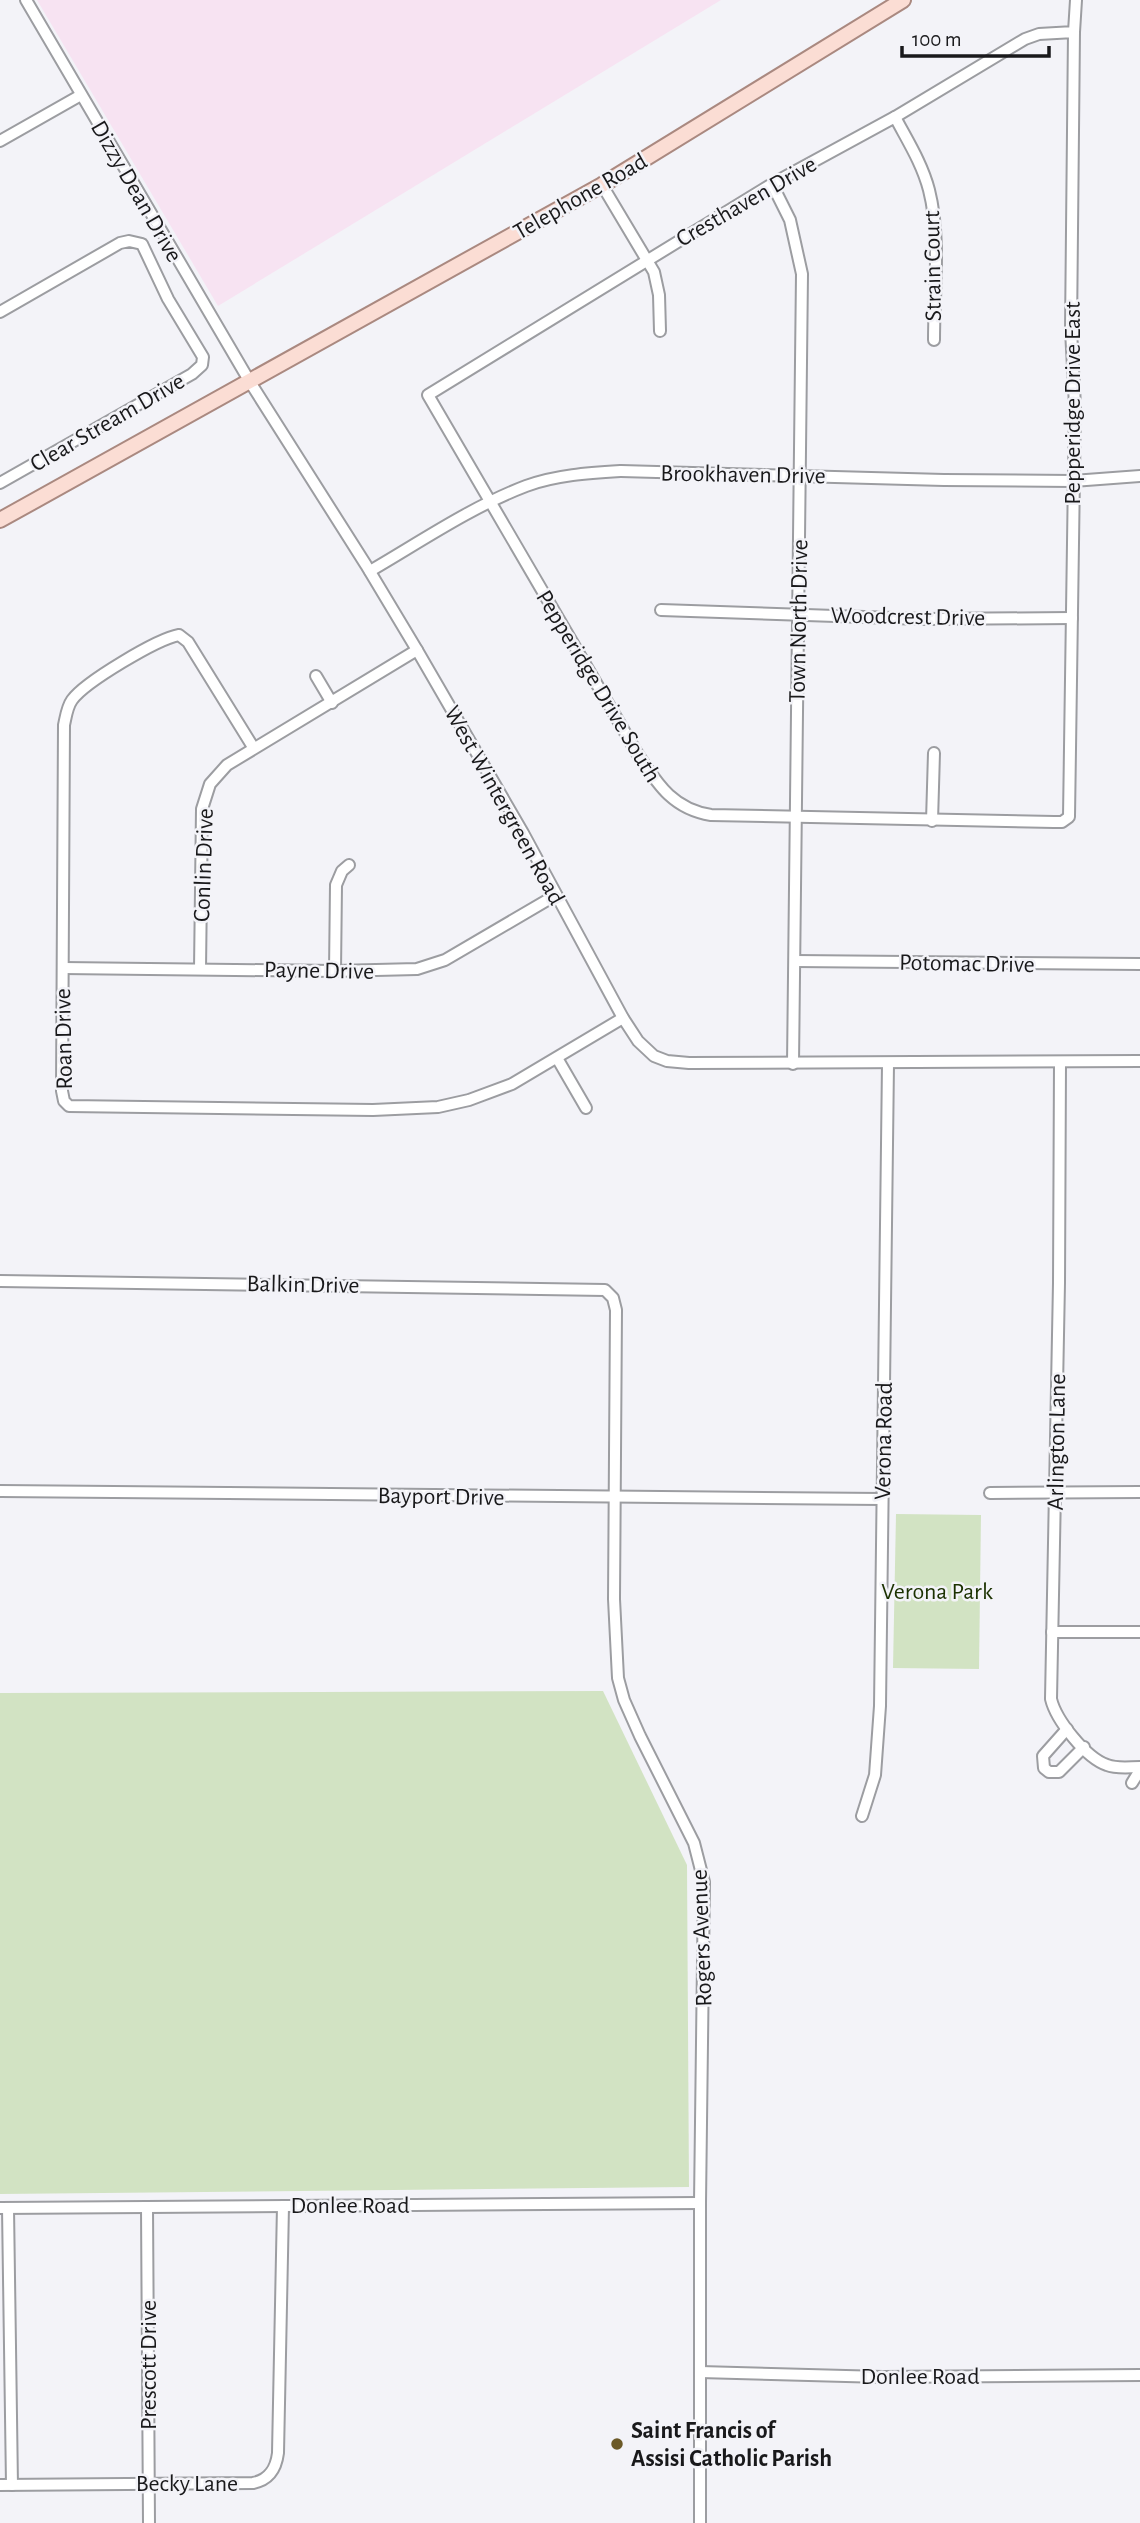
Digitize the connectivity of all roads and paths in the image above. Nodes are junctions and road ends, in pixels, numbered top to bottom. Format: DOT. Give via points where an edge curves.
graph roads {
  1 [pos="26,0"];
  2 [pos="903,0"];
  3 [pos="1076,0"];
  4 [pos="1074,32"];
  5 [pos="81,95"];
  6 [pos="895,117"];
  7 [pos="0,141"];
  8 [pos="772,184"];
  9 [pos="602,185"];
  10 [pos="647,259"];
  11 [pos="0,312"];
  12 [pos="660,331"];
  13 [pos="934,340"];
  14 [pos="250,382"];
  15 [pos="428,395"];
  16 [pos="800,475"];
  17 [pos="1140,477"];
  18 [pos="1073,481"];
  19 [pos="0,483"];
  20 [pos="489,503"];
  21 [pos="0,520"];
  22 [pos="370,571"];
  23 [pos="661,610"];
  24 [pos="798,614"];
  25 [pos="1072,618"];
  26 [pos="417,650"];
  27 [pos="316,676"];
  28 [pos="332,702"];
  29 [pos="253,747"];
  30 [pos="934,753"];
  31 [pos="1070,807"];
  32 [pos="796,818"];
  33 [pos="932,821"];
  34 [pos="349,865"];
  35 [pos="556,895"];
  36 [pos="795,961"];
  37 [pos="1140,964"];
  38 [pos="63,968"];
  39 [pos="200,969"];
  40 [pos="335,971"];
  41 [pos="623,1018"];
  42 [pos="557,1058"];
  43 [pos="1140,1061"];
  44 [pos="1060,1063"];
  45 [pos="793,1064"];
  46 [pos="888,1064"];
  47 [pos="586,1108"];
  48 [pos="0,1281"];
  49 [pos="605,1290"];
  50 [pos="0,1492"];
  51 [pos="1055,1492"];
  52 [pos="1140,1492"];
  53 [pos="990,1493"];
  54 [pos="616,1498"];
  55 [pos="882,1499"];
  56 [pos="1052,1632"];
  57 [pos="1140,1632"];
  58 [pos="1067,1729"];
  59 [pos="1084,1747"];
  60 [pos="1140,1768"];
  61 [pos="1132,1783"];
  62 [pos="862,1816"];
  63 [pos="700,2203"];
  64 [pos="283,2206"];
  65 [pos="147,2207"];
  66 [pos="4,2208"];
  67 [pos="700,2372"];
  68 [pos="1140,2375"];
  69 [pos="149,2484"];
  70 [pos="0,2485"];
  71 [pos="12,2485"];
  72 [pos="149,2523"];
  73 [pos="700,2523"];
  1 -- 5 [label="street, Dizzy Dean Drive"];
  2 -- 9 [label="main road, Telephone Road"];
  3 -- 4 [label="street, Pepperidge Drive East"];
  4 -- 6 [label="street, Cresthaven Drive" via="1025,39"];
  4 -- 18 [label="street, Pepperidge Drive East"];
  5 -- 7 [label="street"];
  5 -- 14 [label="street, Dizzy Dean Drive"];
  6 -- 8 [label="street, Cresthaven Drive"];
  6 -- 13 [label="street, Strain Court" via="925,177 932,203"];
  8 -- 10 [label="street, Cresthaven Drive"];
  8 -- 16 [label="street, Town North Drive" via="790,220 802,274"];
  9 -- 10 [label="street"];
  9 -- 14 [label="main road, Telephone Road"];
  10 -- 12 [label="street" via="657,282"];
  10 -- 15 [label="street, Cresthaven Drive"];
  11 -- 19 [label="street, Clear Stream Drive" via="129,241 142,244 203,357 202,365 192,374"];
  14 -- 21 [label="main road"];
  14 -- 22 [label="street, West Wintergreen Road"];
  15 -- 20 [label="street, Pepperidge Drive South"];
  16 -- 18 [label="street, Brookhaven Drive"];
  16 -- 20 [label="street, Brookhaven Drive" via="583,473 526,486"];
  16 -- 24 [label="street, Town North Drive"];
  17 -- 18 [label="street, Brookhaven Drive"];
  18 -- 25 [label="street, Pepperidge Drive East"];
  20 -- 22 [label="street, Brookhaven Drive"];
  20 -- 32 [label="street, Pepperidge Drive South" via="663,791 701,814"];
  22 -- 26 [label="street, West Wintergreen Road"];
  23 -- 24 [label="street, Woodcrest Drive"];
  24 -- 25 [label="street, Woodcrest Drive"];
  24 -- 32 [label="street, Town North Drive"];
  25 -- 31 [label="street, Pepperidge Drive East"];
  26 -- 28 [label="street, Conlin Drive"];
  26 -- 35 [label="street, West Wintergreen Road"];
  27 -- 28 [label="street"];
  28 -- 29 [label="street, Conlin Drive"];
  29 -- 38 [label="street, Roan Drive" via="188,642 179,635 118,666 70,702 64,725"];
  29 -- 39 [label="street, Conlin Drive" via="217,774 205,795"];
  30 -- 33 [label="street"];
  31 -- 33 [label="street, Pepperidge Drive South" via="1069,817 1062,822"];
  32 -- 33 [label="street, Pepperidge Drive South"];
  32 -- 36 [label="street, Town North Drive"];
  34 -- 40 [label="street" via="337,886"];
  35 -- 40 [label="street, Payne Drive" via="430,965 406,971"];
  35 -- 41 [label="street, West Wintergreen Road"];
  36 -- 37 [label="street, Potomac Drive"];
  36 -- 45 [label="street, Town North Drive"];
  38 -- 39 [label="street, Payne Drive"];
  38 -- 42 [label="street, Roan Drive" via="62,1091 69,1106 438,1107 512,1084"];
  39 -- 40 [label="street, Payne Drive"];
  41 -- 42 [label="street, Roan Drive"];
  41 -- 45 [label="street, West Wintergreen Road" via="654,1056 667,1061"];
  42 -- 47 [label="street"];
  43 -- 44 [label="street, West Wintergreen Road"];
  44 -- 46 [label="street, West Wintergreen Road"];
  44 -- 51 [label="street, Arlington Lane"];
  45 -- 46 [label="street, West Wintergreen Road"];
  46 -- 55 [label="street, Verona Road"];
  48 -- 49 [label="street, Balkin Drive"];
  49 -- 54 [label="street, Rogers Avenue" via="616,1310"];
  50 -- 54 [label="street, Bayport Drive"];
  51 -- 52 [label="street"];
  51 -- 53 [label="street"];
  51 -- 56 [label="street, Arlington Lane"];
  54 -- 55 [label="street, Bayport Drive"];
  54 -- 63 [label="street, Rogers Avenue" via="618,1678 650,1757 694,1843 704,1882"];
  55 -- 62 [label="street, Verona Road" via="880,1706 875,1775"];
  56 -- 57 [label="street"];
  56 -- 58 [label="street, Arlington Lane" via="1051,1699 1056,1716"];
  58 -- 59 [label="street, Arlington Lane"];
  58 -- 59 [label="street" via="1042,1756 1044,1768 1059,1772"];
  59 -- 60 [label="street, Arlington Lane" via="1104,1764"];
  60 -- 61 [label="street, Arlington Lane"];
  63 -- 64 [label="street, Donlee Road"];
  63 -- 67 [label="street, Rogers Avenue"];
  64 -- 65 [label="street, Donlee Road"];
  64 -- 69 [label="street, Becky Lane" via="276,2464 260,2482"];
  65 -- 66 [label="street, Donlee Road"];
  65 -- 69 [label="street, Prescott Drive"];
  66 -- 71 [label="street"];
  67 -- 68 [label="street, Donlee Road" via="883,2377"];
  67 -- 73 [label="street, Rogers Avenue"];
  69 -- 71 [label="street, Becky Lane"];
  69 -- 72 [label="street, Prescott Drive"];
  70 -- 71 [label="street, Becky Lane"];
}
